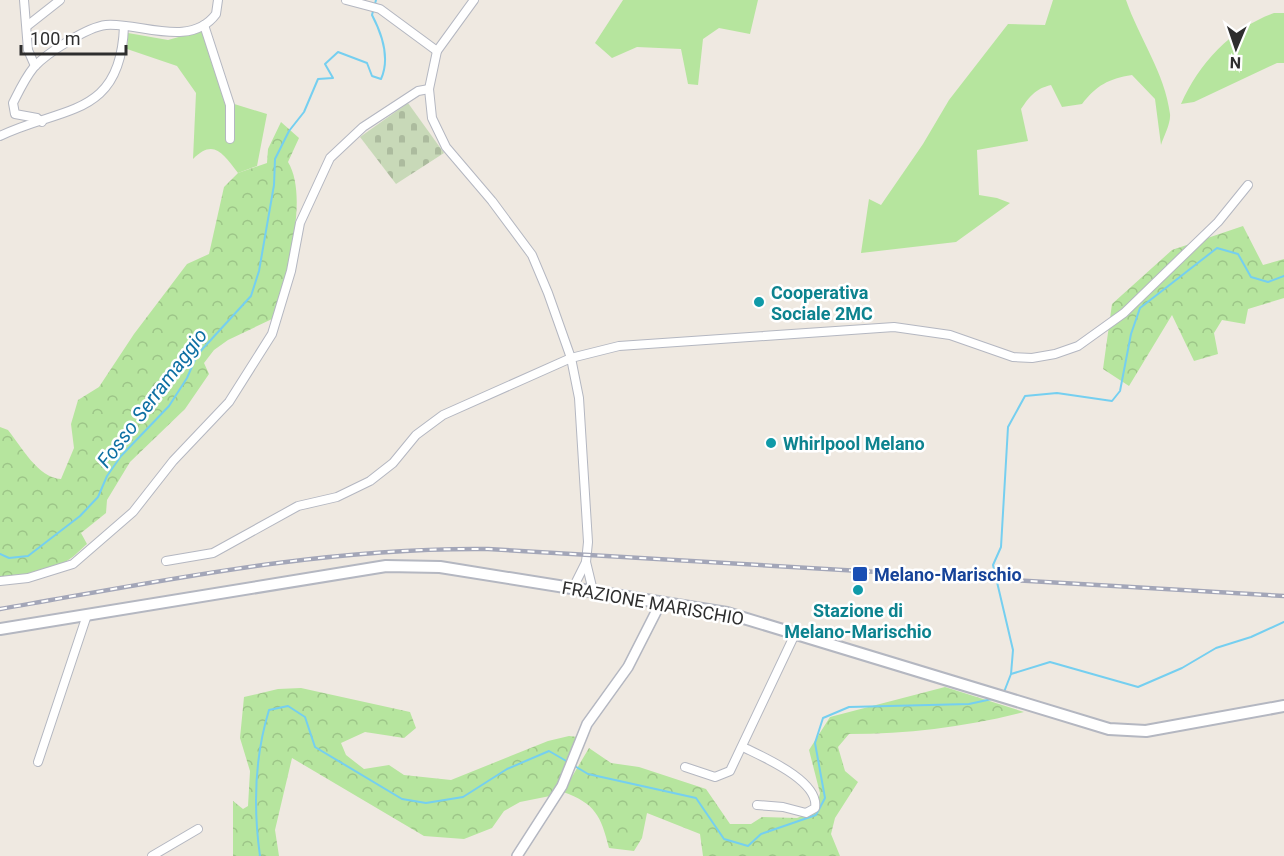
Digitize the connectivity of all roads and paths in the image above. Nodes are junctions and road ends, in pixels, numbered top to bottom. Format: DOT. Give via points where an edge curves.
graph roads {
  1 [pos="24,0"];
  2 [pos="60,0"];
  3 [pos="218,0"];
  4 [pos="346,0"];
  5 [pos="474,0"];
  6 [pos="204,25"];
  7 [pos="27,26"];
  8 [pos="124,26"];
  9 [pos="437,51"];
  10 [pos="35,66"];
  11 [pos="429,89"];
  12 [pos="42,122"];
  13 [pos="0,136"];
  14 [pos="230,140"];
  15 [pos="1248,185"];
  16 [pos="571,358"];
  17 [pos="166,561"];
  18 [pos="586,562"];
  19 [pos="0,581"];
  20 [pos="573,588"];
  21 [pos="593,591"];
  22 [pos="658,601"];
  23 [pos="87,615"];
  24 [pos="0,629"];
  25 [pos="795,634"];
  26 [pos="1284,705"];
  27 [pos="743,747"];
  28 [pos="38,762"];
  29 [pos="685,767"];
  30 [pos="757,805"];
  31 [pos="198,829"];
  32 [pos="152,856"];
  33 [pos="517,856"];
  1 -- 7 [label="street"];
  2 -- 7 [label="street"];
  3 -- 6 [label="street" via="216,14"];
  4 -- 9 [label="street" via="380,9"];
  5 -- 9 [label="street"];
  6 -- 8 [label="street" via="174,32"];
  6 -- 14 [label="street" via="230,105"];
  7 -- 10 [label="street" via="28,50"];
  8 -- 10 [label="street" via="100,26"];
  8 -- 12 [label="street" via="118,66 99,93 72,112"];
  9 -- 11 [label="street"];
  10 -- 12 [label="street" via="13,109 20,116"];
  11 -- 16 [label="street" via="432,118 446,147 532,255"];
  11 -- 19 [label="street" via="418,91 363,127 330,158 300,223 291,271 272,334 229,402 173,461 133,512 73,564 28,578"];
  12 -- 13 [label="street"];
  15 -- 16 [label="street" via="1218,222 1124,313 1078,346 1055,354 1013,357 950,335 894,327 648,343"];
  16 -- 17 [label="street" via="443,415 416,435 393,463 370,481 298,507 213,553"];
  16 -- 18 [label="street" via="579,398"];
  18 -- 20 [label="street"];
  18 -- 21 [label="street"];
  20 -- 21 [label="main road, FRAZIONE MARISCHIO"];
  20 -- 23 [label="main road, FRAZIONE MARISCHIO" via="440,567 386,566"];
  21 -- 22 [label="main road, FRAZIONE MARISCHIO"];
  22 -- 25 [label="main road, FRAZIONE MARISCHIO" via="727,613"];
  22 -- 33 [label="street" via="628,667 587,724 566,777"];
  23 -- 24 [label="main road, FRAZIONE MARISCHIO"];
  23 -- 28 [label="street"];
  25 -- 26 [label="main road, FRAZIONE MARISCHIO" via="1109,729 1156,730"];
  25 -- 27 [label="street"];
  27 -- 29 [label="street" via="730,771 722,776"];
  27 -- 30 [label="street" via="803,783 816,803 806,813"];
  31 -- 32 [label="street"];
}
